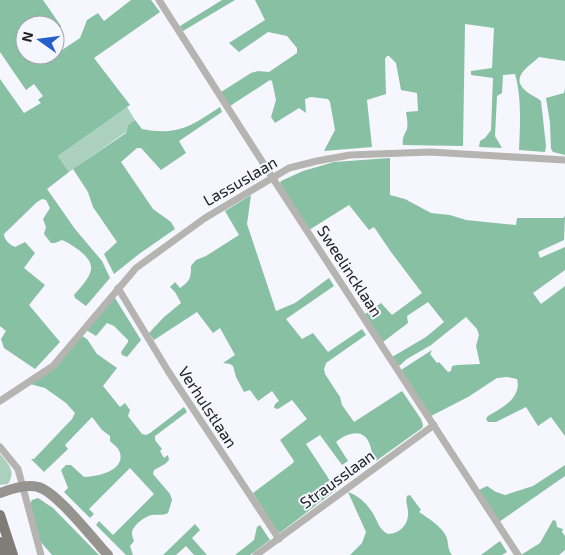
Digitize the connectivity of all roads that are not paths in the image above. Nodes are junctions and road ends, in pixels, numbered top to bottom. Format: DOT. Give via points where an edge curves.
graph roads {
  1 [pos="159,0"];
  2 [pos="565,160"];
  3 [pos="272,177"];
  4 [pos="118,288"];
  5 [pos="0,401"];
  6 [pos="434,425"];
  7 [pos="0,447"];
  8 [pos="22,487"];
  9 [pos="0,493"];
  10 [pos="0,515"];
  11 [pos="278,539"];
  12 [pos="0,542"];
  13 [pos="4,555"];
  14 [pos="13,555"];
  15 [pos="41,555"];
  16 [pos="108,555"];
  17 [pos="256,555"];
  18 [pos="518,555"];
  1 -- 3 [label="street, Sweelincklaan"];
  2 -- 3 [label="street, Lassuslaan" via="430,152 350,155 289,168"];
  3 -- 4 [label="street, Lassuslaan" via="157,252"];
  3 -- 6 [label="street, Sweelincklaan"];
  4 -- 5 [label="street, Lassuslaan" via="53,366"];
  4 -- 11 [label="street, Verhulstlaan"];
  6 -- 11 [label="street, Strausslaan"];
  6 -- 18 [label="street, Sweelincklaan"];
  7 -- 8 [label="street" via="18,470"];
  8 -- 9 [label="main road"];
  8 -- 15 [label="street"];
  8 -- 16 [label="main road" via="37,486 52,494"];
  10 -- 14 [label="main road"];
  11 -- 17 [label="street, Strausslaan"];
  12 -- 13 [label="main road"];
}
